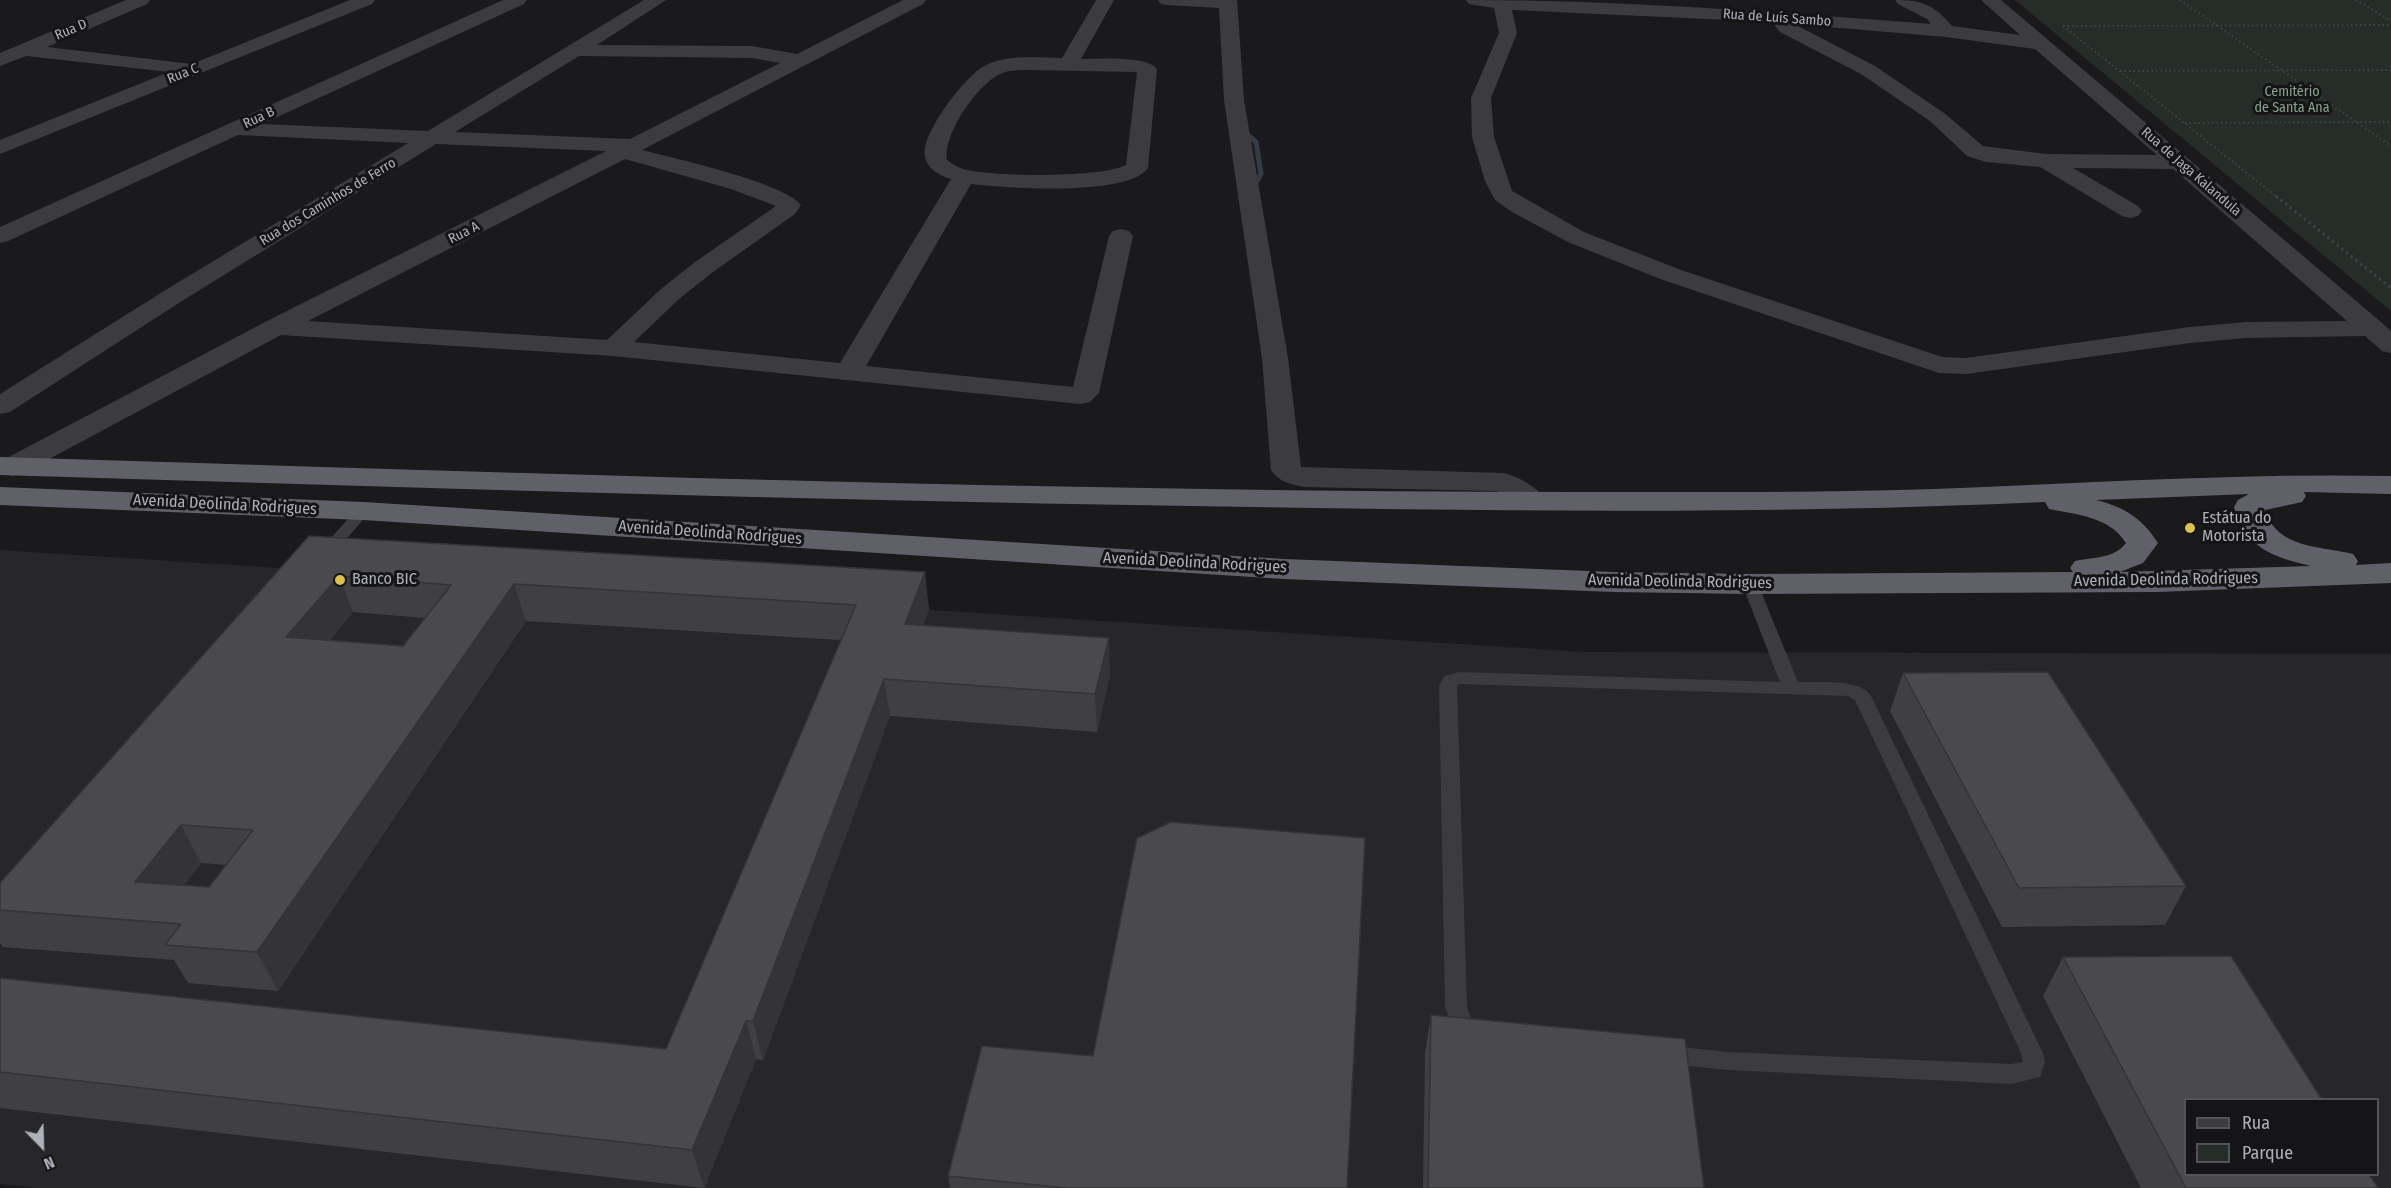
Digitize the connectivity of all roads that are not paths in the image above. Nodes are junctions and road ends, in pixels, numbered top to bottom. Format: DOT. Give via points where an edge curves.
graph roads {
  1 [pos="141,0"];
  2 [pos="366,0"];
  3 [pos="518,0"];
  4 [pos="657,0"];
  5 [pos="917,0"];
  6 [pos="1105,0"];
  7 [pos="1167,0"];
  8 [pos="1475,0"];
  9 [pos="1718,0"];
  10 [pos="1904,0"];
  11 [pos="1990,0"];
  12 [pos="1228,2"];
  13 [pos="1502,4"];
  14 [pos="1738,14"];
  15 [pos="1779,18"];
  16 [pos="1946,32"];
  17 [pos="2042,44"];
  18 [pos="24,50"];
  19 [pos="575,50"];
  20 [pos="0,60"];
  21 [pos="796,60"];
  22 [pos="1068,63"];
  23 [pos="194,70"];
  24 [pos="234,130"];
  25 [pos="436,136"];
  26 [pos="0,148"];
  27 [pos="627,148"];
  28 [pos="2046,161"];
  29 [pos="2178,162"];
  30 [pos="964,176"];
  31 [pos="2130,211"];
  32 [pos="0,236"];
  33 [pos="1121,236"];
  34 [pos="276,327"];
  35 [pos="2372,328"];
  36 [pos="2391,345"];
  37 [pos="613,348"];
  38 [pos="848,373"];
  39 [pos="0,406"];
  40 [pos="6,466"];
  41 [pos="2391,487"];
  42 [pos="0,496"];
  43 [pos="1930,498"];
  44 [pos="1531,500"];
  45 [pos="363,511"];
  46 [pos="2391,563"];
  47 [pos="316,564"];
  48 [pos="2391,573"];
  49 [pos="1977,581"];
  50 [pos="1750,584"];
  51 [pos="1791,688"];
  1 -- 18 [label="street, Rua D"];
  2 -- 23 [label="street, Rua C"];
  3 -- 24 [label="street, Rua B"];
  4 -- 19 [label="street, Rua dos Caminhos de Ferro"];
  5 -- 21 [label="street, Rua A"];
  6 -- 22 [label="street"];
  7 -- 12 [label="street"];
  8 -- 13 [label="street, Rua de Luís Sambo"];
  9 -- 14 [label="street"];
  10 -- 16 [label="street" via="1933,15"];
  11 -- 17 [label="street, Rua de Jaga Kalandula"];
  12 -- 44 [label="street" via="1234,100 1275,358 1286,470 1305,478 1504,482"];
  13 -- 14 [label="street, Rua de Luís Sambo"];
  13 -- 35 [label="street" via="1508,33 1481,99 1483,137 1503,195 1576,237 1672,274 1939,365 1966,366 2246,330"];
  14 -- 15 [label="street, Rua de Luís Sambo"];
  15 -- 16 [label="street, Rua de Luís Sambo"];
  15 -- 28 [label="street" via="1787,28 1868,70 1937,117 1975,151"];
  16 -- 17 [label="street, Rua de Luís Sambo"];
  17 -- 29 [label="street, Rua de Jaga Kalandula"];
  18 -- 20 [label="street, Rua D"];
  18 -- 23 [label="street"];
  19 -- 21 [label="street" via="752,52"];
  19 -- 25 [label="street, Rua dos Caminhos de Ferro"];
  21 -- 27 [label="street, Rua A"];
  22 -- 30 [label="street" via="990,71 963,97 952,110 935,152 936,160 945,169"];
  22 -- 30 [label="street" via="1147,69 1137,168 1131,173 1101,179 1002,180"];
  23 -- 26 [label="street, Rua C"];
  24 -- 25 [label="street"];
  24 -- 32 [label="street, Rua B"];
  25 -- 27 [label="street"];
  25 -- 39 [label="street, Rua dos Caminhos de Ferro"];
  27 -- 34 [label="street, Rua A"];
  27 -- 37 [label="street" via="739,184 789,205 687,280"];
  28 -- 29 [label="street"];
  28 -- 31 [label="street"];
  29 -- 35 [label="street, Rua de Jaga Kalandula"];
  30 -- 38 [label="street"];
  33 -- 38 [label="street" via="1083,396"];
  34 -- 37 [label="street"];
  34 -- 40 [label="street, Rua A"];
  35 -- 36 [label="street, Rua de Jaga Kalandula"];
  37 -- 38 [label="street"];
  40 -- 44 [label="highway, Avenida Deolinda Rodrigues" via="816,491"];
  41 -- 43 [label="highway, Avenida Deolinda Rodrigues" via="2301,483"];
  41 -- 46 [label="highway" via="2281,497 2260,500 2249,507 2250,518 2258,530 2274,544 2295,553 2345,562"];
  42 -- 45 [label="highway, Avenida Deolinda Rodrigues"];
  43 -- 44 [label="highway, Avenida Deolinda Rodrigues"];
  43 -- 49 [label="highway" via="2082,505 2122,520 2136,531 2142,543 2129,560 2113,565"];
  45 -- 47 [label="lane"];
  45 -- 50 [label="highway, Avenida Deolinda Rodrigues" via="1284,569"];
  48 -- 49 [label="highway, Avenida Deolinda Rodrigues" via="2157,582"];
  49 -- 50 [label="highway, Avenida Deolinda Rodrigues"];
  50 -- 51 [label="lane"];
  51 -- 51 [label="lane" via="1450,680 1456,1007 1462,1024 1486,1036 1728,1061 2011,1074 2032,1070 2032,1053 1866,699 1852,690"];
}
